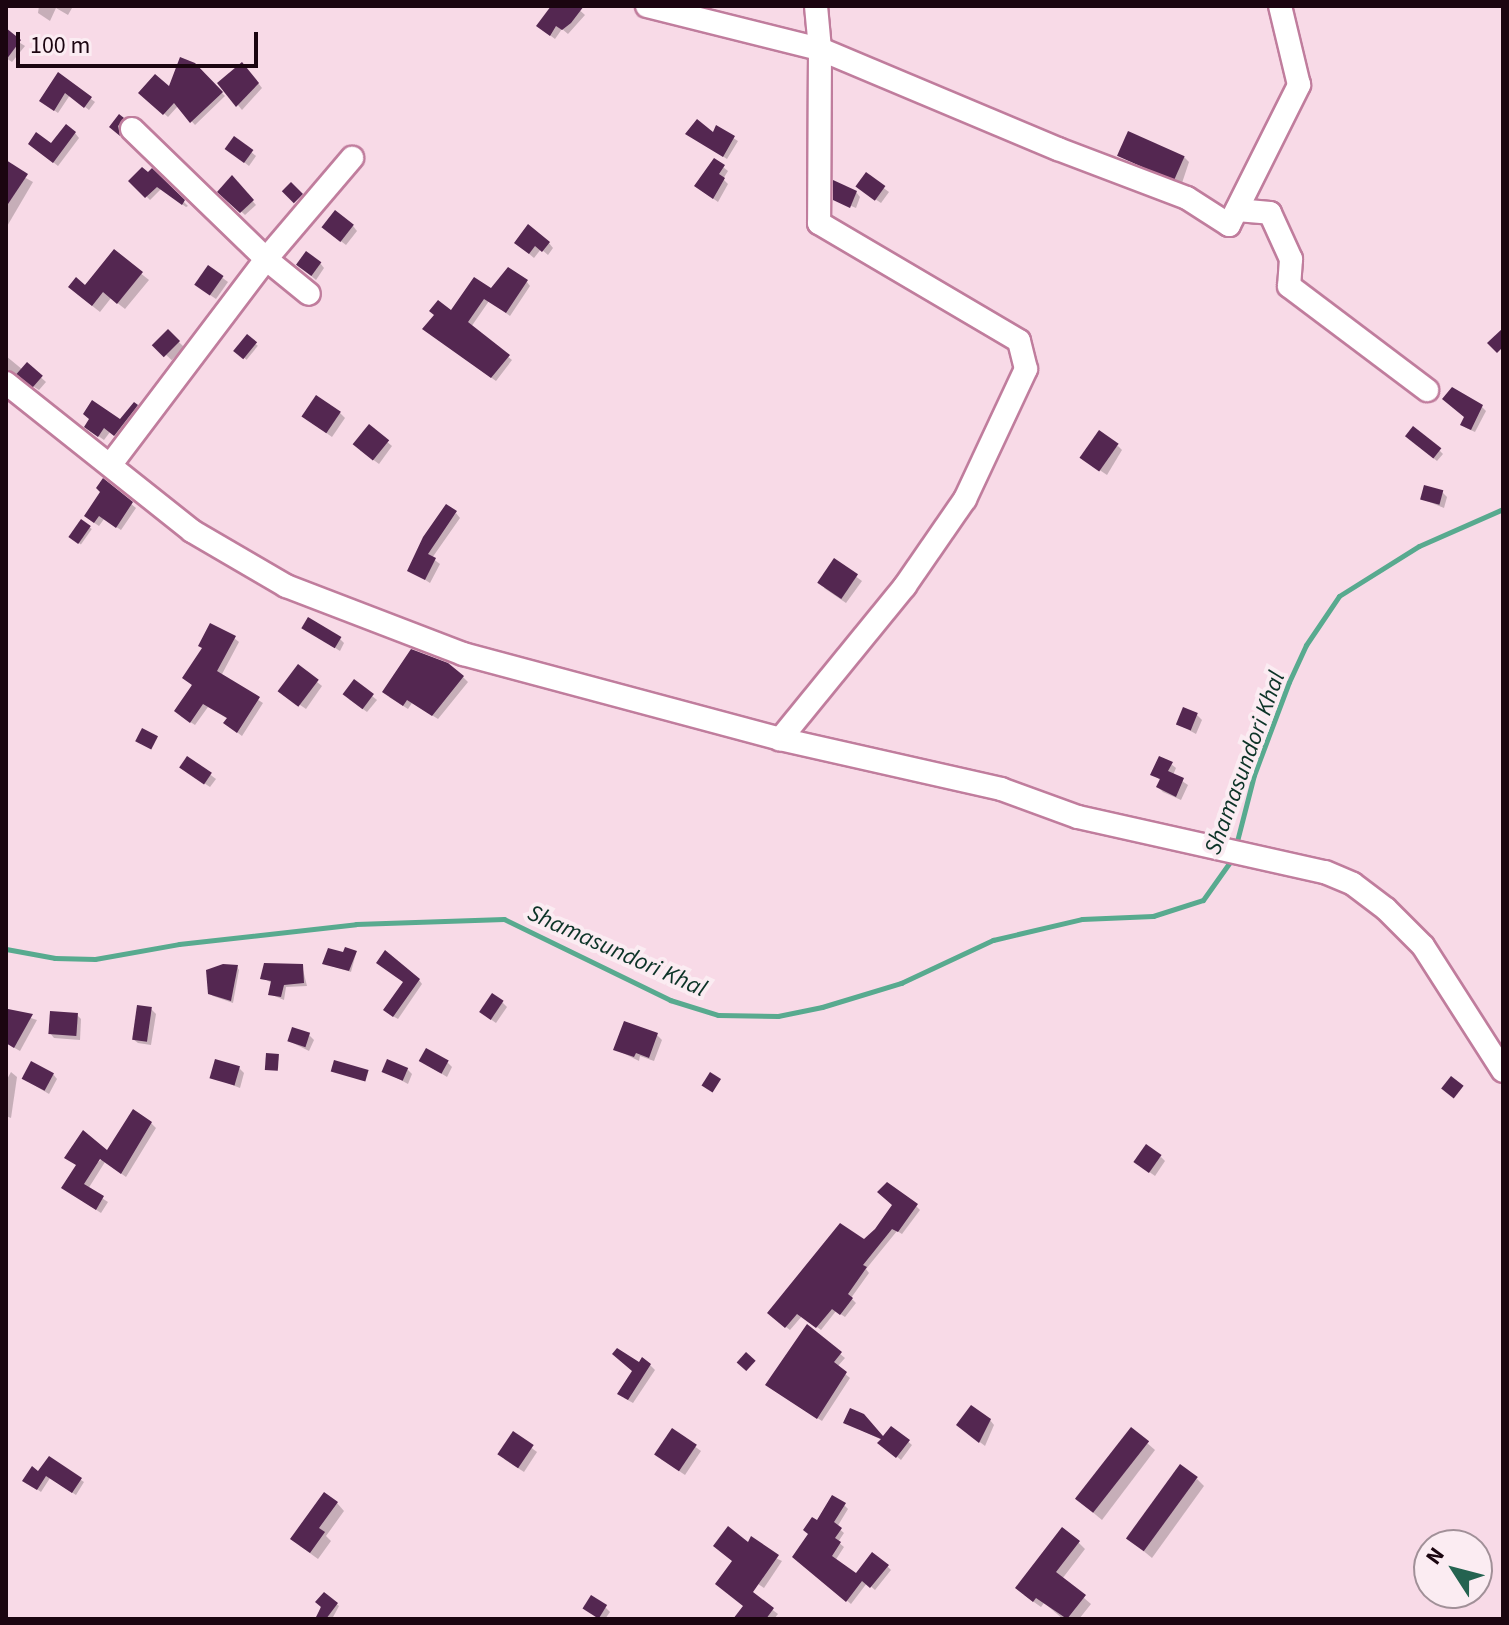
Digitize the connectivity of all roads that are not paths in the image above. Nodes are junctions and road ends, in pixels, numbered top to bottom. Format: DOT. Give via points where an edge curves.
graph roads {
  1 [pos="647,6"];
  2 [pos="816,6"];
  3 [pos="1280,6"];
  4 [pos="820,49"];
  5 [pos="132,129"];
  6 [pos="352,158"];
  7 [pos="1237,210"];
  8 [pos="266,259"];
  9 [pos="309,294"];
  10 [pos="6,383"];
  11 [pos="1427,390"];
  12 [pos="111,464"];
  13 [pos="780,739"];
  14 [pos="1503,1071"];
  1 -- 4 [label="street"];
  2 -- 4 [label="street"];
  3 -- 7 [label="street" via="1299,85"];
  4 -- 7 [label="street" via="1187,198 1229,225"];
  4 -- 13 [label="street" via="819,223 1019,341 1026,369 965,499 905,586"];
  5 -- 8 [label="street"];
  6 -- 8 [label="street"];
  7 -- 11 [label="street" via="1270,213 1291,259 1289,286"];
  8 -- 9 [label="street"];
  8 -- 12 [label="street"];
  10 -- 12 [label="street"];
  12 -- 13 [label="street" via="192,531 286,586 463,654"];
  13 -- 14 [label="street" via="1001,789 1078,817 1325,872 1353,884 1423,946"];
}
